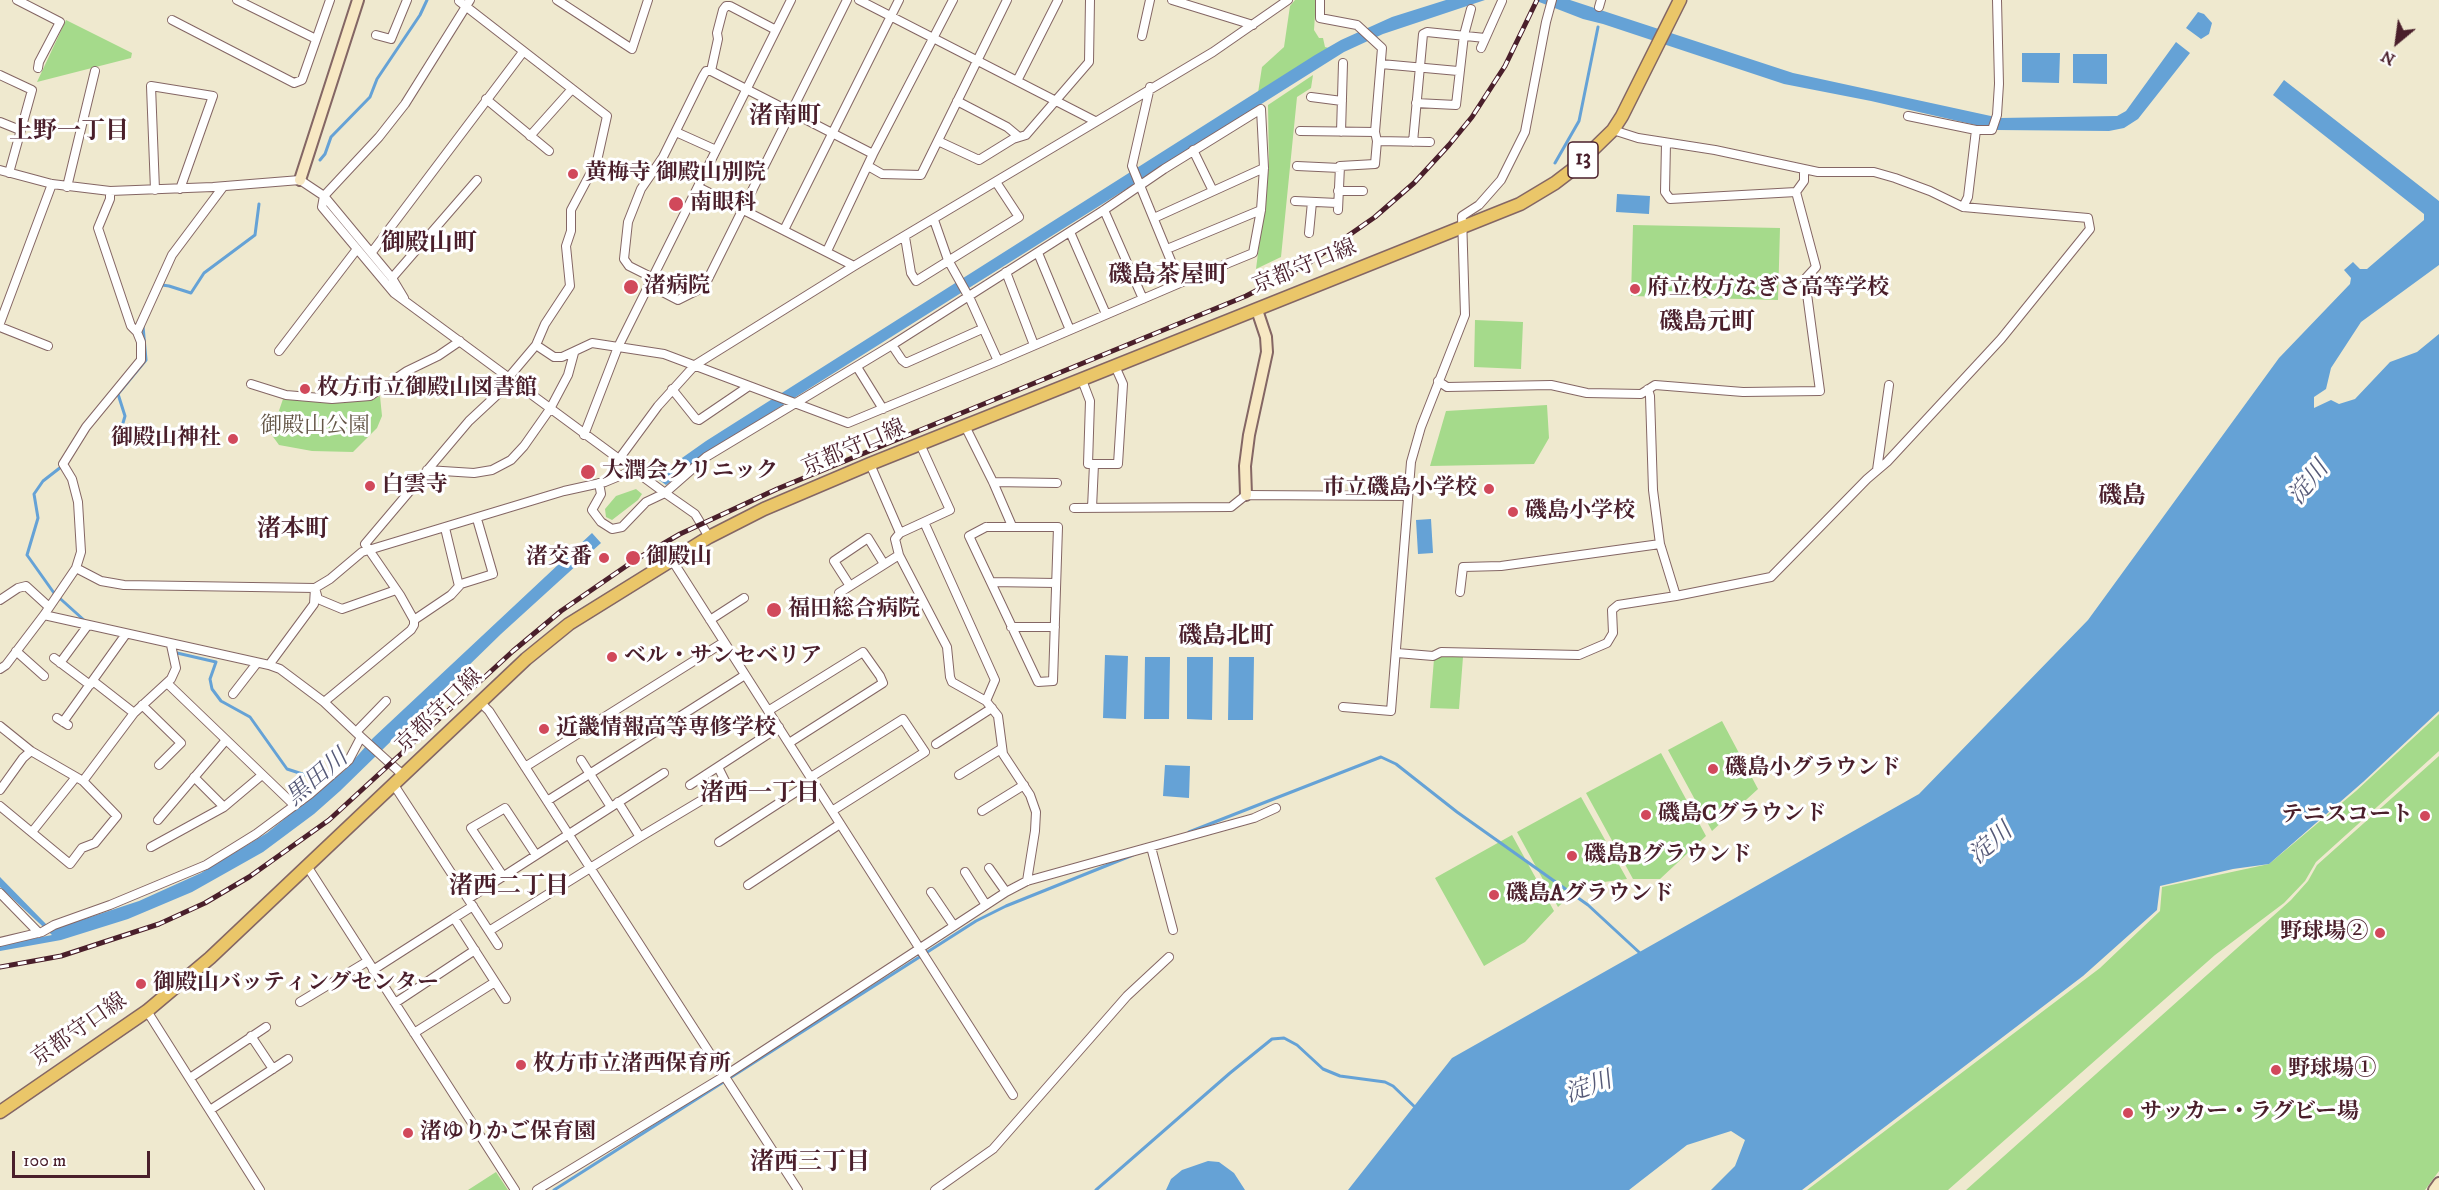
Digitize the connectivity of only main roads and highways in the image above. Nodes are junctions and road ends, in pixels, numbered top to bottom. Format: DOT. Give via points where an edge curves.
graph roads {
  1 [pos="1680,0"];
  2 [pos="0,1112"];
  1 -- 2 [label="main road, 京都守口線 / 13" via="1613,130 1572,170 1520,204 764,510 709,537 569,624 526,659 210,958 147,1011"];
}
